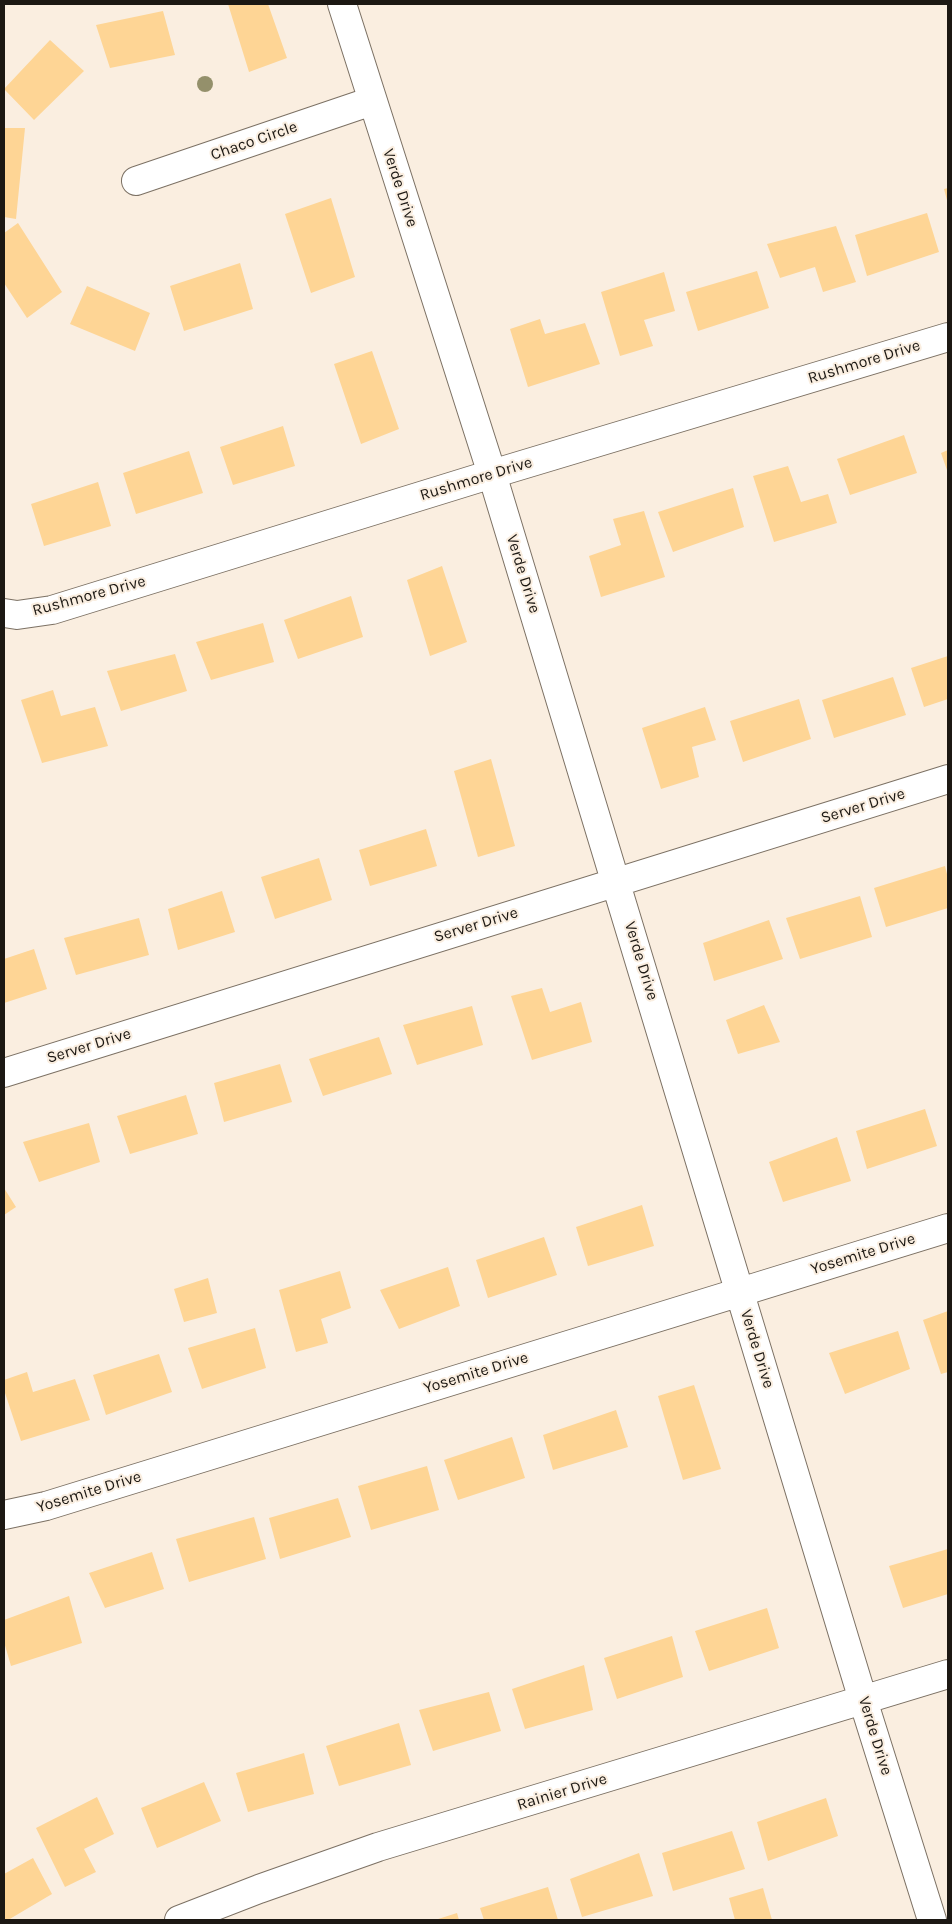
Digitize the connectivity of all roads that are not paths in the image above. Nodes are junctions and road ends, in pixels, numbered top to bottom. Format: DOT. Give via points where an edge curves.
graph roads {
  1 [pos="342,4"];
  2 [pos="372,101"];
  3 [pos="136,181"];
  4 [pos="948,337"];
  5 [pos="492,474"];
  6 [pos="4,613"];
  7 [pos="948,779"];
  8 [pos="617,881"];
  9 [pos="4,1073"];
  10 [pos="948,1228"];
  11 [pos="740,1291"];
  12 [pos="4,1515"];
  13 [pos="948,1674"];
  14 [pos="863,1700"];
  15 [pos="179,1920"];
  16 [pos="932,1920"];
  1 -- 2 [label="street, Verde Drive"];
  2 -- 3 [label="street, Chaco Circle"];
  2 -- 5 [label="street, Verde Drive"];
  4 -- 5 [label="street, Rushmore Drive"];
  5 -- 6 [label="street, Rushmore Drive" via="52,610 17,615"];
  5 -- 8 [label="street, Verde Drive"];
  7 -- 8 [label="street, Server Drive"];
  8 -- 9 [label="street, Server Drive"];
  8 -- 11 [label="street, Verde Drive"];
  10 -- 11 [label="street, Yosemite Drive"];
  11 -- 12 [label="street, Yosemite Drive" via="46,1506"];
  11 -- 14 [label="street, Verde Drive"];
  13 -- 14 [label="street, Rainier Drive"];
  14 -- 15 [label="street, Rainier Drive" via="378,1847"];
  14 -- 16 [label="street, Verde Drive"];
}
